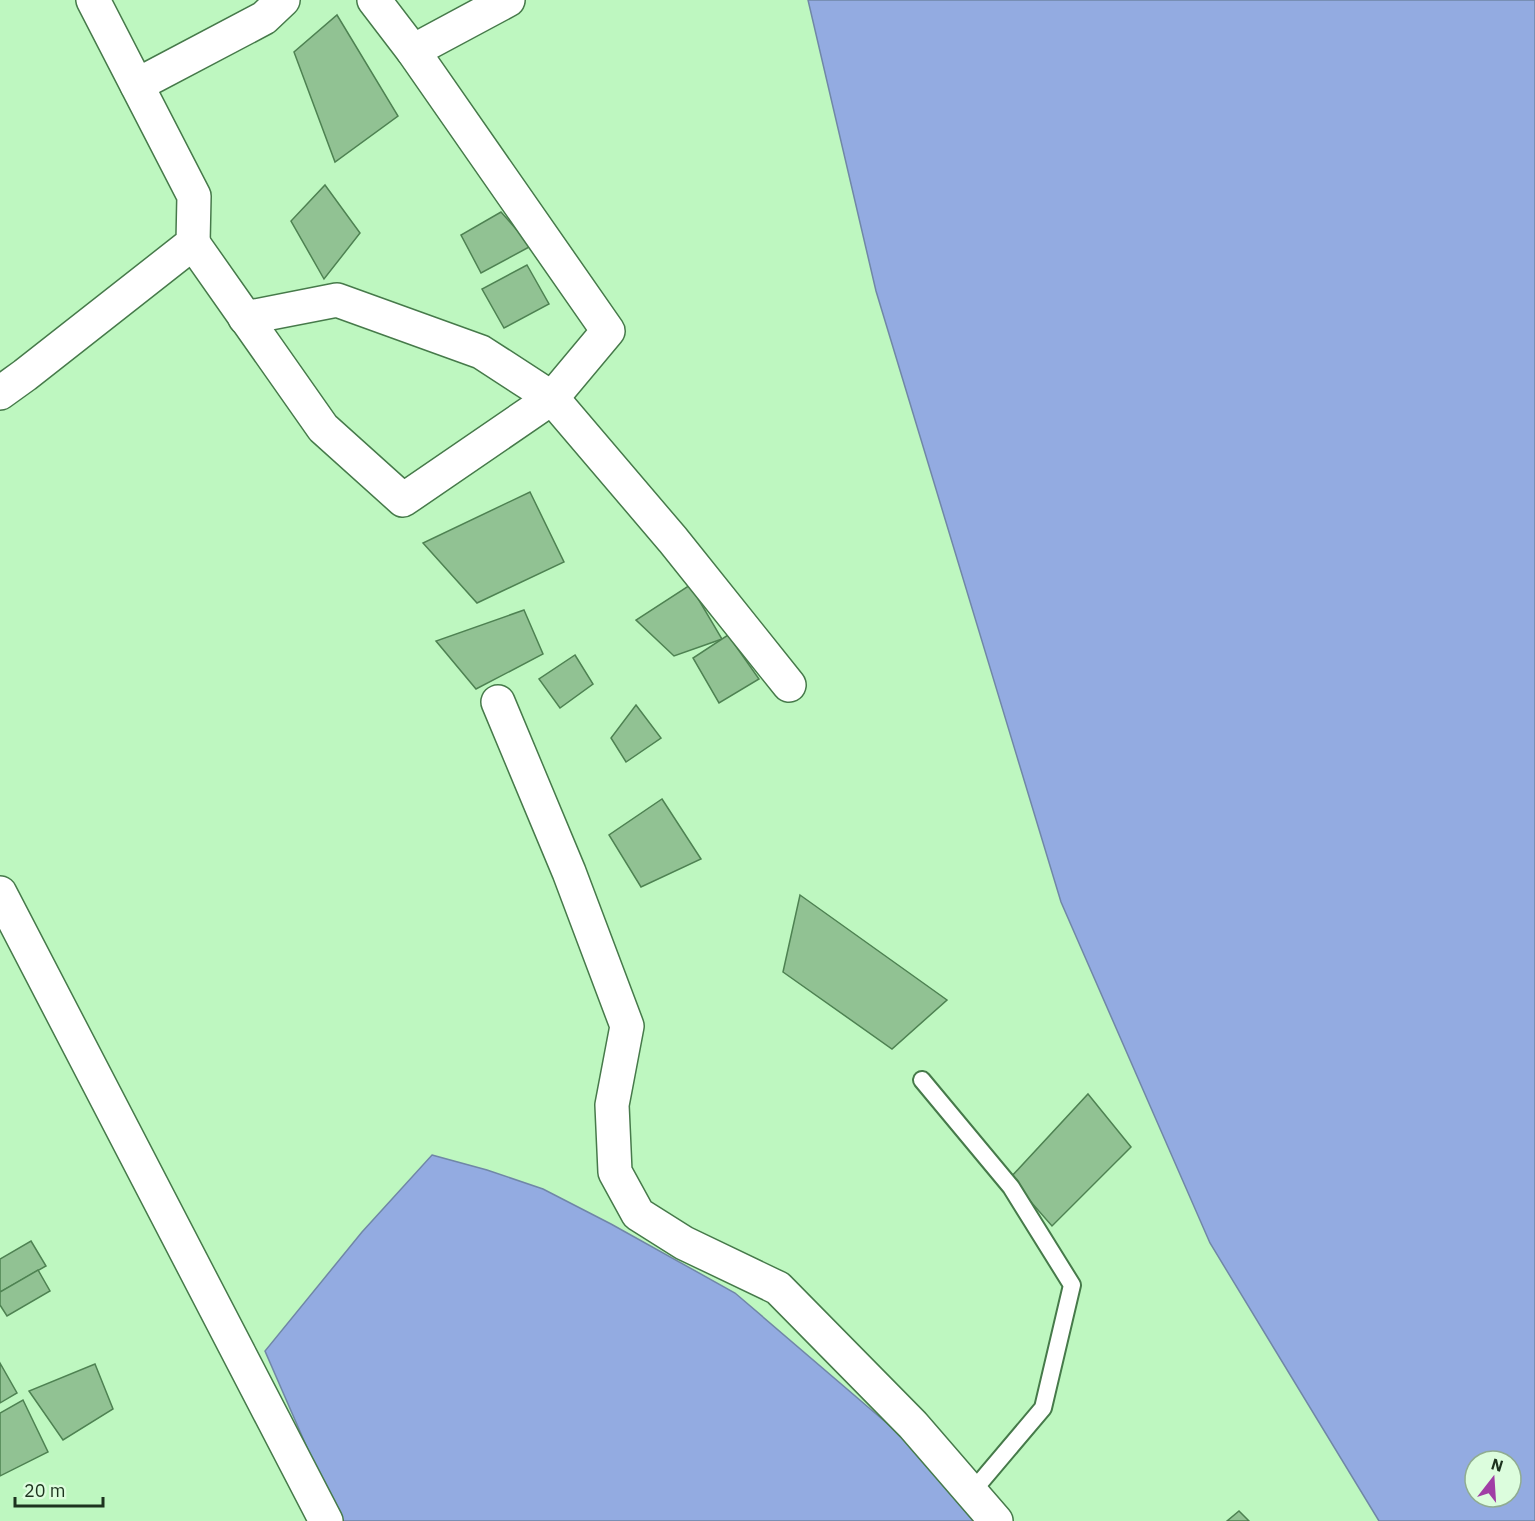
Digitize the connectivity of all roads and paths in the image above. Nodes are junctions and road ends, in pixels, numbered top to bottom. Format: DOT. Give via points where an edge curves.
graph roads {
  1 [pos="93,0"];
  2 [pos="283,0"];
  3 [pos="374,0"];
  4 [pos="508,0"];
  5 [pos="413,51"];
  6 [pos="137,85"];
  7 [pos="193,243"];
  8 [pos="245,318"];
  9 [pos="0,393"];
  10 [pos="552,398"];
  11 [pos="789,685"];
  12 [pos="498,702"];
  13 [pos="0,893"];
  14 [pos="922,1080"];
  15 [pos="972,1492"];
  16 [pos="326,1521"];
  17 [pos="996,1521"];
  1 -- 6 [label="street"];
  2 -- 6 [label="street" via="264,18"];
  3 -- 5 [label="street"];
  4 -- 5 [label="street"];
  5 -- 10 [label="street" via="608,331"];
  6 -- 7 [label="street" via="194,196"];
  7 -- 8 [label="street"];
  7 -- 9 [label="street"];
  8 -- 10 [label="street" via="337,300 481,352"];
  8 -- 10 [label="street" via="323,428 403,500"];
  10 -- 11 [label="street"];
  12 -- 15 [label="street" via="569,872 627,1026 612,1105 615,1172 638,1214 684,1243 778,1288 913,1425"];
  13 -- 16 [label="street"];
  14 -- 15 [label="lane" via="1011,1186 1072,1285 1044,1408"];
  15 -- 17 [label="street"];
}
